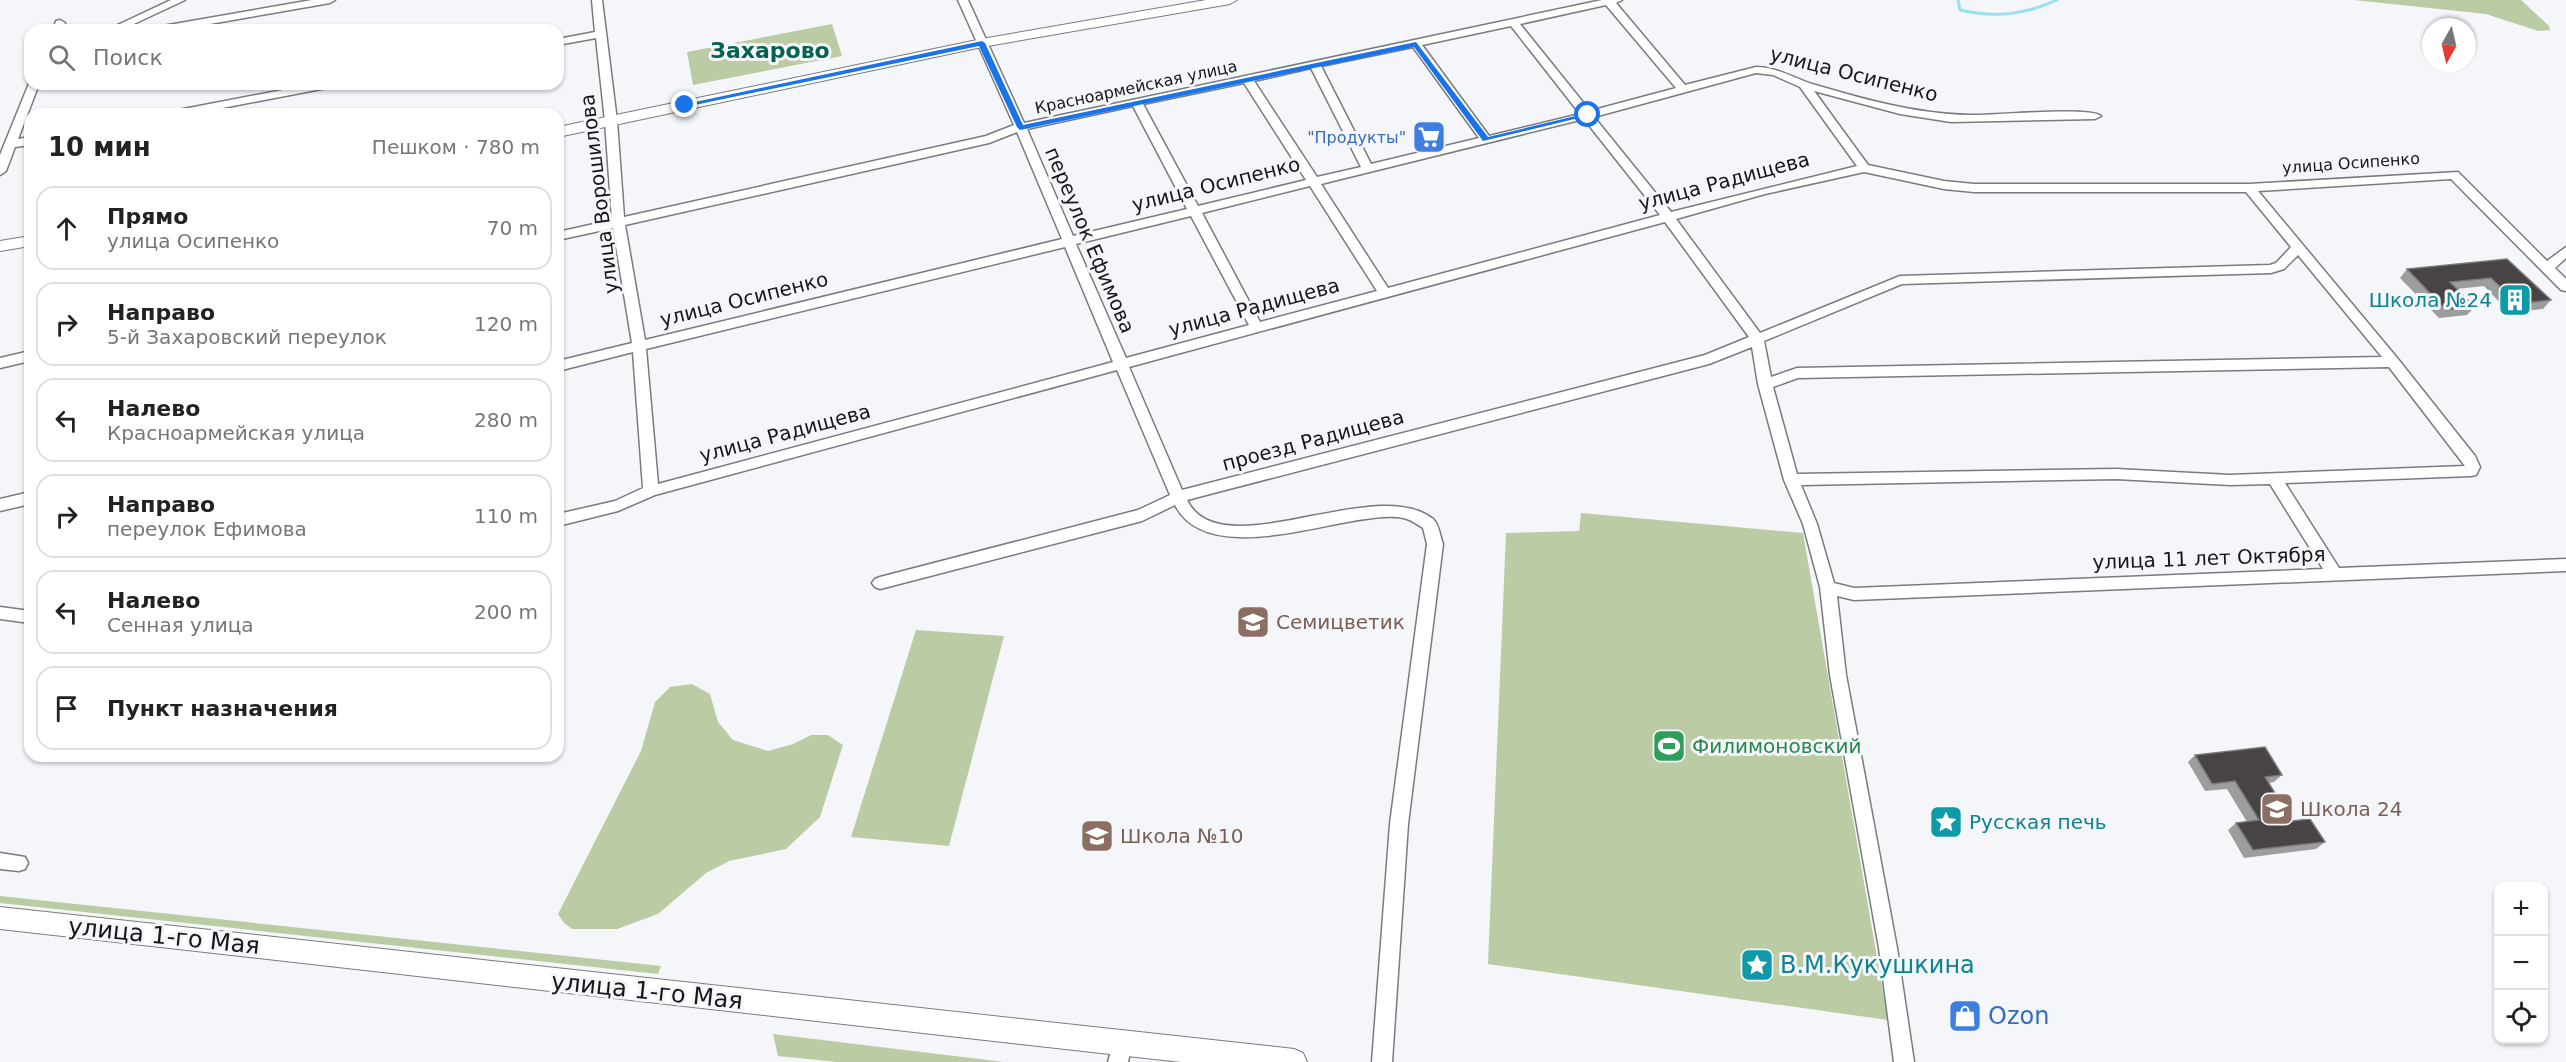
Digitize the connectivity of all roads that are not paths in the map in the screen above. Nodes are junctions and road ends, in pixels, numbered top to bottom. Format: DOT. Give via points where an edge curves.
graph roads {
  1 [pos="180,0"];
  2 [pos="330,0"];
  3 [pos="597,0"];
  4 [pos="963,0"];
  5 [pos="1230,0"];
  6 [pos="1613,1"];
  7 [pos="1514,23"];
  8 [pos="126,24"];
  9 [pos="192,24"];
  10 [pos="600,34"];
  11 [pos="564,41"];
  12 [pos="982,43"];
  13 [pos="1416,44"];
  14 [pos="1315,66"];
  15 [pos="1248,80"];
  16 [pos="1804,85"];
  17 [pos="31,90"];
  18 [pos="300,90"];
  19 [pos="1684,91"];
  20 [pos="1137,104"];
  21 [pos="204,108"];
  22 [pos="1588,115"];
  23 [pos="2095,116"];
  24 [pos="611,121"];
  25 [pos="1020,127"];
  26 [pos="564,131"];
  27 [pos="1486,140"];
  28 [pos="24,142"];
  29 [pos="10,144"];
  30 [pos="1864,168"];
  31 [pos="1368,169"];
  32 [pos="0,171"];
  33 [pos="1313,182"];
  34 [pos="2249,188"];
  35 [pos="1195,210"];
  36 [pos="1668,218"];
  37 [pos="618,222"];
  38 [pos="564,235"];
  39 [pos="24,242"];
  40 [pos="1069,242"];
  41 [pos="0,246"];
  42 [pos="2298,248"];
  43 [pos="2566,251"];
  44 [pos="2547,268"];
  45 [pos="2566,287"];
  46 [pos="1385,293"];
  47 [pos="1257,327"];
  48 [pos="1757,339"];
  49 [pos="639,346"];
  50 [pos="24,358"];
  51 [pos="2393,362"];
  52 [pos="0,363"];
  53 [pos="1122,364"];
  54 [pos="564,365"];
  55 [pos="1765,384"];
  56 [pos="1791,480"];
  57 [pos="2275,480"];
  58 [pos="651,491"];
  59 [pos="1178,497"];
  60 [pos="24,499"];
  61 [pos="0,505"];
  62 [pos="564,518"];
  63 [pos="2566,566"];
  64 [pos="2334,573"];
  65 [pos="880,583"];
  66 [pos="1828,587"];
  67 [pos="0,613"];
  68 [pos="24,616"];
  69 [pos="0,861"];
  70 [pos="19,863"];
  71 [pos="0,918"];
  72 [pos="1120,1053"];
  73 [pos="1294,1062"];
  74 [pos="1382,1062"];
  75 [pos="1905,1062"];
  1 -- 8 [label="street"];
  2 -- 9 [label="street"];
  3 -- 10 [label="street, улица Ворошилова"];
  4 -- 12 [label="street, переулок Ефимова"];
  5 -- 12 [label="street"];
  6 -- 7 [label="street, Красноармейская улица"];
  6 -- 19 [label="street"];
  7 -- 13 [label="street, Красноармейская улица"];
  7 -- 22 [label="street"];
  10 -- 11 [label="street"];
  10 -- 24 [label="street, улица Ворошилова"];
  12 -- 24 [label="street"];
  12 -- 25 [label="street, переулок Ефимова"];
  13 -- 14 [label="street, Красноармейская улица"];
  13 -- 27 [label="street"];
  14 -- 15 [label="street, Красноармейская улица"];
  14 -- 31 [label="street"];
  15 -- 20 [label="street, Красноармейская улица"];
  15 -- 33 [label="street"];
  16 -- 19 [label="street, улица Осипенко" via="1782,73 1763,70"];
  16 -- 23 [label="street, улица Осипенко" via="1932,117"];
  16 -- 30 [label="street"];
  17 -- 29 [label="street"];
  18 -- 21 [label="street"];
  19 -- 22 [label="street, улица Осипенко"];
  20 -- 25 [label="street, Красноармейская улица"];
  20 -- 35 [label="street"];
  22 -- 27 [label="street, улица Осипенко"];
  22 -- 36 [label="street"];
  24 -- 26 [label="street"];
  24 -- 37 [label="street, улица Ворошилова"];
  25 -- 37 [label="street, Красноармейская улица" via="989,139"];
  25 -- 40 [label="street, переулок Ефимова"];
  27 -- 31 [label="street, улица Осипенко"];
  28 -- 29 [label="street"];
  29 -- 32 [label="street"];
  30 -- 34 [label="street, улица Осипенко" via="1974,188"];
  30 -- 36 [label="street, улица Радищева"];
  31 -- 33 [label="street, улица Осипенко"];
  33 -- 35 [label="street, улица Осипенко"];
  33 -- 46 [label="street"];
  34 -- 42 [label="street"];
  34 -- 44 [label="street, улица Осипенко" via="2454,175"];
  35 -- 40 [label="street, улица Осипенко"];
  35 -- 47 [label="street"];
  36 -- 46 [label="street, улица Радищева"];
  36 -- 48 [label="street"];
  37 -- 38 [label="street, Красноармейская улица"];
  37 -- 49 [label="street, улица Ворошилова"];
  39 -- 41 [label="street"];
  40 -- 49 [label="street, улица Осипенко"];
  40 -- 53 [label="street, переулок Ефимова"];
  42 -- 48 [label="street, проезд Радищева" via="2280,266 2271,269 1900,280"];
  42 -- 51 [label="street"];
  43 -- 44 [label="street"];
  44 -- 45 [label="street"];
  46 -- 47 [label="street, улица Радищева"];
  47 -- 53 [label="street, улица Радищева"];
  48 -- 55 [label="street"];
  48 -- 59 [label="street, проезд Радищева" via="1709,358"];
  49 -- 54 [label="street, улица Осипенко"];
  49 -- 58 [label="street, улица Ворошилова"];
  50 -- 52 [label="street"];
  51 -- 55 [label="street" via="1823,372 1797,373"];
  51 -- 57 [label="street" via="2474,468"];
  53 -- 58 [label="street, улица Радищева"];
  53 -- 59 [label="street, переулок Ефимова"];
  55 -- 56 [label="street"];
  56 -- 57 [label="street" via="2116,474"];
  56 -- 66 [label="street" via="1810,524"];
  57 -- 64 [label="street"];
  58 -- 62 [label="street, улица Радищева" via="641,498"];
  59 -- 65 [label="street, проезд Радищева" via="1142,515"];
  59 -- 74 [label="street, переулок Ефимова" via="1190,517 1213,529 1235,532 1390,511 1417,515 1430,524 1435,544 1399,824"];
  60 -- 61 [label="street"];
  63 -- 64 [label="street, улица 11 лет Октября"];
  64 -- 66 [label="street, улица 11 лет Октября" via="1854,594"];
  66 -- 75 [label="street" via="1838,675"];
  67 -- 68 [label="street"];
  69 -- 70 [label="street"];
  71 -- 72 [label="street, улица 1-го Мая"];
  72 -- 73 [label="street, улица 1-го Мая"];
}
